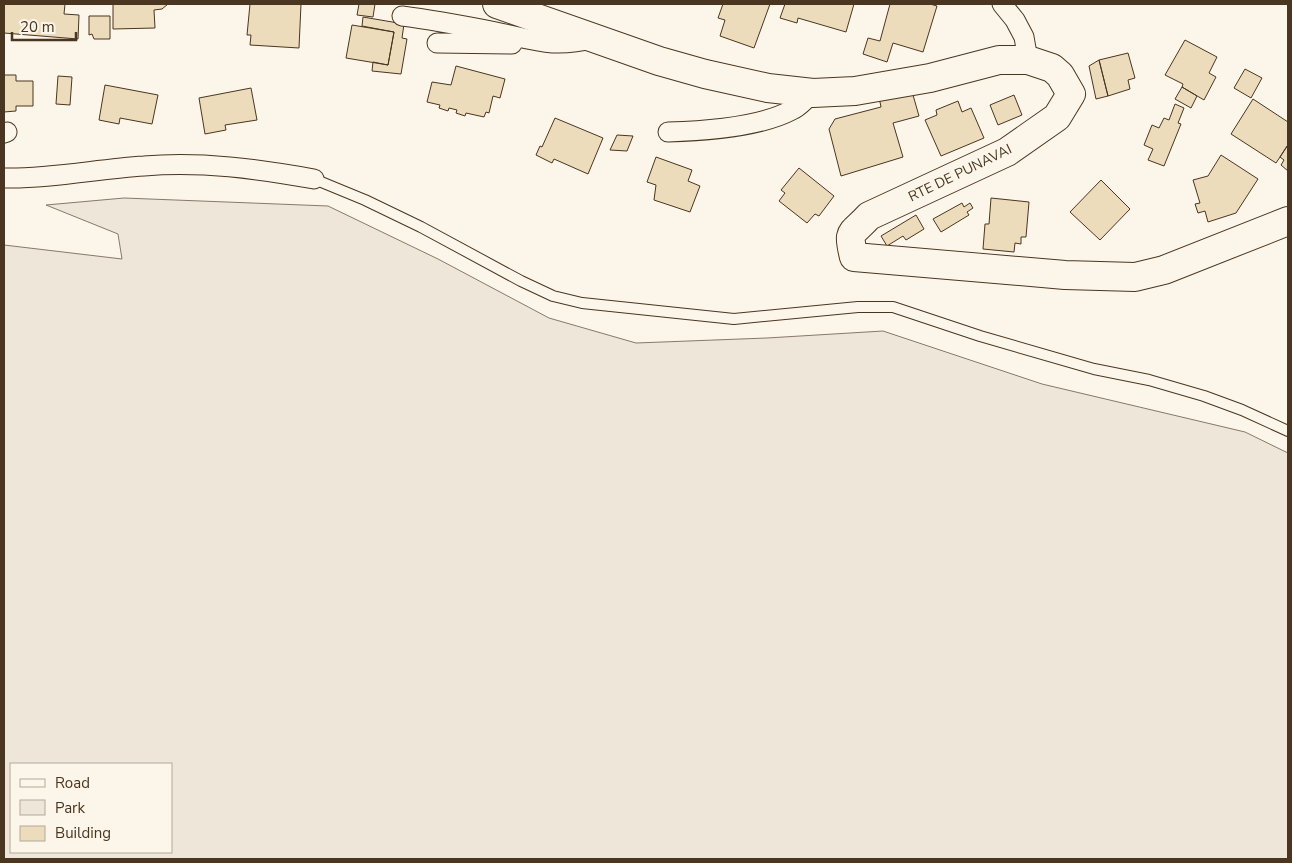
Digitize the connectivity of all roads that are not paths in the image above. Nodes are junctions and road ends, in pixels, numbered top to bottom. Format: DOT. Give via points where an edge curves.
graph roads {
  1 [pos="497,4"];
  2 [pos="1002,4"];
  3 [pos="402,16"];
  4 [pos="595,38"];
  5 [pos="538,42"];
  6 [pos="437,43"];
  7 [pos="1028,60"];
  8 [pos="813,93"];
  9 [pos="668,132"];
  10 [pos="4,178"];
  11 [pos="314,179"];
  12 [pos="1288,221"];
  13 [pos="1288,431"];
  1 -- 4 [label="main road, RTE DE PUNAVAI"];
  2 -- 7 [label="street" via="1024,36"];
  3 -- 5 [label="street"];
  4 -- 5 [label="street" via="574,43"];
  4 -- 8 [label="main road, RTE DE PUNAVAI" via="704,74 768,88"];
  5 -- 6 [label="street"];
  7 -- 8 [label="main road, RTE DE PUNAVAI" via="999,60 930,78"];
  7 -- 12 [label="main road, RTE DE PUNAVAI" via="1052,68 1071,94 1057,117 1007,152 869,216 852,232 850,240 854,257 1065,275 1135,277 1164,270"];
  8 -- 9 [label="street" via="794,110 775,118 721,129"];
  10 -- 11 [label="street" via="171,165 233,166"];
  11 -- 13 [label="lane" via="421,227 553,296 582,303 734,318 893,306 980,336 1094,369 1204,396"];
}
